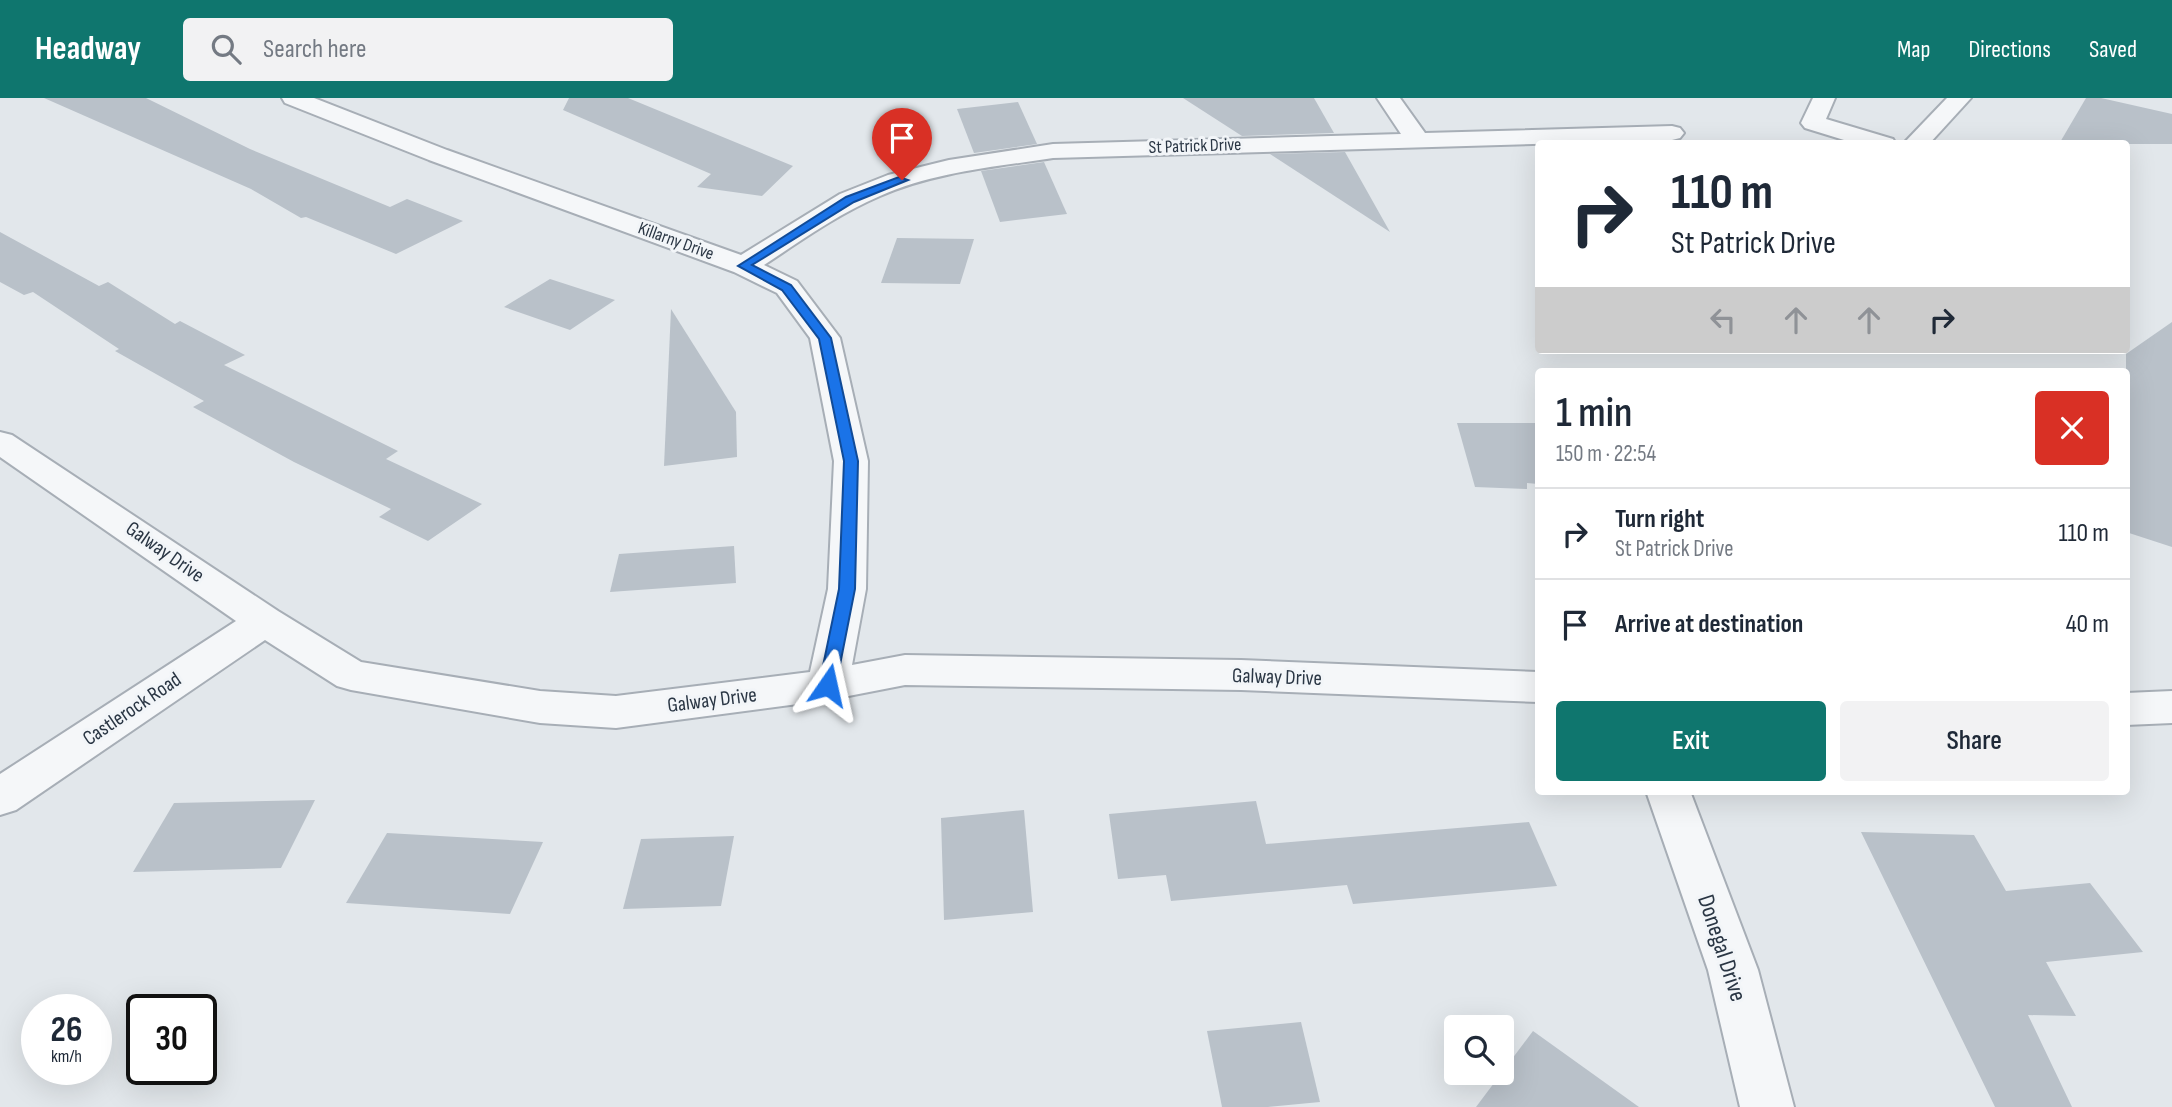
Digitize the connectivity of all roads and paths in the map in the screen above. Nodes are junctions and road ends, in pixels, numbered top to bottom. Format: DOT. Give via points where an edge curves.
graph roads {
  1 [pos="293,98"];
  2 [pos="1388,98"];
  3 [pos="1824,98"];
  4 [pos="1960,98"];
  5 [pos="1672,133"];
  6 [pos="1418,140"];
  7 [pos="1870,140"];
  8 [pos="1919,140"];
  9 [pos="744,266"];
  10 [pos="0,442"];
  11 [pos="264,621"];
  12 [pos="828,685"];
  13 [pos="1535,687"];
  14 [pos="2172,707"];
  15 [pos="2130,709"];
  16 [pos="1669,795"];
  17 [pos="0,797"];
  18 [pos="1767,1107"];
  1 -- 9 [label="street, Killarny Drive"];
  2 -- 6 [label="street"];
  3 -- 7 [label="street" via="1813,123"];
  4 -- 8 [label="street"];
  5 -- 6 [label="street, St Patrick Drive"];
  6 -- 9 [label="street, St Patrick Drive" via="1053,151 960,165 850,200"];
  9 -- 12 [label="street, Killarny Drive" via="787,287 825,338 851,461 847,589"];
  10 -- 11 [label="street, Galway Drive"];
  11 -- 12 [label="street, Galway Drive" via="351,675 540,707 616,712"];
  11 -- 17 [label="street, Castlerock Road"];
  12 -- 13 [label="street, Galway Drive" via="905,670 1241,675"];
  14 -- 15 [label="street"];
  16 -- 18 [label="street, Donegal Drive" via="1732,970"];
}
